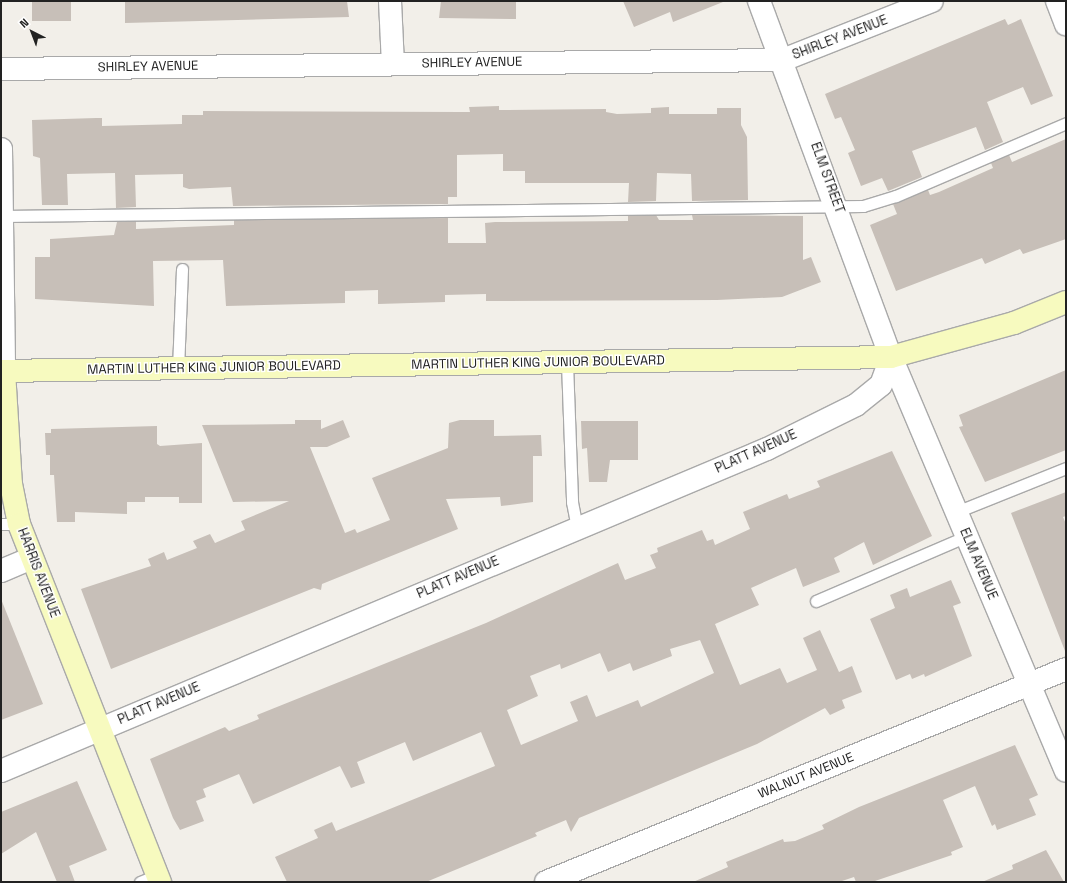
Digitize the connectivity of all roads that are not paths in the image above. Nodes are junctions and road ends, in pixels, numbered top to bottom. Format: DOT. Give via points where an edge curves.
graph roads {
  1 [pos="390,1"];
  2 [pos="759,1"];
  3 [pos="932,1"];
  4 [pos="1057,1"];
  5 [pos="1066,24"];
  6 [pos="783,60"];
  7 [pos="393,64"];
  8 [pos="1,69"];
  9 [pos="1066,122"];
  10 [pos="1,149"];
  11 [pos="838,207"];
  12 [pos="1,216"];
  13 [pos="182,269"];
  14 [pos="1066,302"];
  15 [pos="891,357"];
  16 [pos="567,363"];
  17 [pos="178,368"];
  18 [pos="2,371"];
  19 [pos="1066,468"];
  20 [pos="956,512"];
  21 [pos="10,524"];
  22 [pos="578,528"];
  23 [pos="967,536"];
  24 [pos="31,558"];
  25 [pos="1,571"];
  26 [pos="816,601"];
  27 [pos="1066,669"];
  28 [pos="1029,684"];
  29 [pos="101,728"];
  30 [pos="1,771"];
  31 [pos="1066,771"];
  32 [pos="152,880"];
  33 [pos="546,882"];
  1 -- 7 [label="street"];
  2 -- 6 [label="street, ELM STREET"];
  3 -- 6 [label="street, SHIRLEY AVENUE"];
  4 -- 5 [label="street"];
  6 -- 7 [label="street, SHIRLEY AVENUE"];
  6 -- 11 [label="street, ELM STREET"];
  7 -- 8 [label="street, SHIRLEY AVENUE"];
  9 -- 11 [label="lane" via="896,196 863,206"];
  10 -- 12 [label="street, HARRIS AVENUE"];
  11 -- 12 [label="lane"];
  11 -- 15 [label="street, ELM STREET"];
  12 -- 18 [label="street, HARRIS AVENUE"];
  13 -- 17 [label="lane"];
  14 -- 15 [label="main road, MARTIN LUTHER KING JUNIOR BOULEVARD" via="1014,323"];
  15 -- 16 [label="main road, MARTIN LUTHER KING JUNIOR BOULEVARD"];
  15 -- 20 [label="street, ELM AVENUE"];
  15 -- 22 [label="street, PLATT AVENUE" via="881,385 856,405 767,449"];
  16 -- 17 [label="main road, MARTIN LUTHER KING JUNIOR BOULEVARD"];
  16 -- 22 [label="lane" via="572,502"];
  17 -- 18 [label="main road, MARTIN LUTHER KING JUNIOR BOULEVARD"];
  18 -- 21 [label="main road, HARRIS AVENUE" via="11,484"];
  19 -- 20 [label="lane"];
  20 -- 23 [label="street, ELM AVENUE"];
  21 -- 24 [label="main road, HARRIS AVENUE"];
  22 -- 29 [label="street, PLATT AVENUE"];
  23 -- 26 [label="lane"];
  23 -- 28 [label="street, ELM AVENUE"];
  24 -- 25 [label="street"];
  24 -- 29 [label="main road, HARRIS AVENUE"];
  27 -- 28 [label="street, WALNUT AVENUE"];
  28 -- 31 [label="street, ELM AVENUE"];
  28 -- 33 [label="street, WALNUT AVENUE"];
  29 -- 30 [label="street, PLATT AVENUE"];
  29 -- 32 [label="main road, HARRIS AVENUE"];
}
